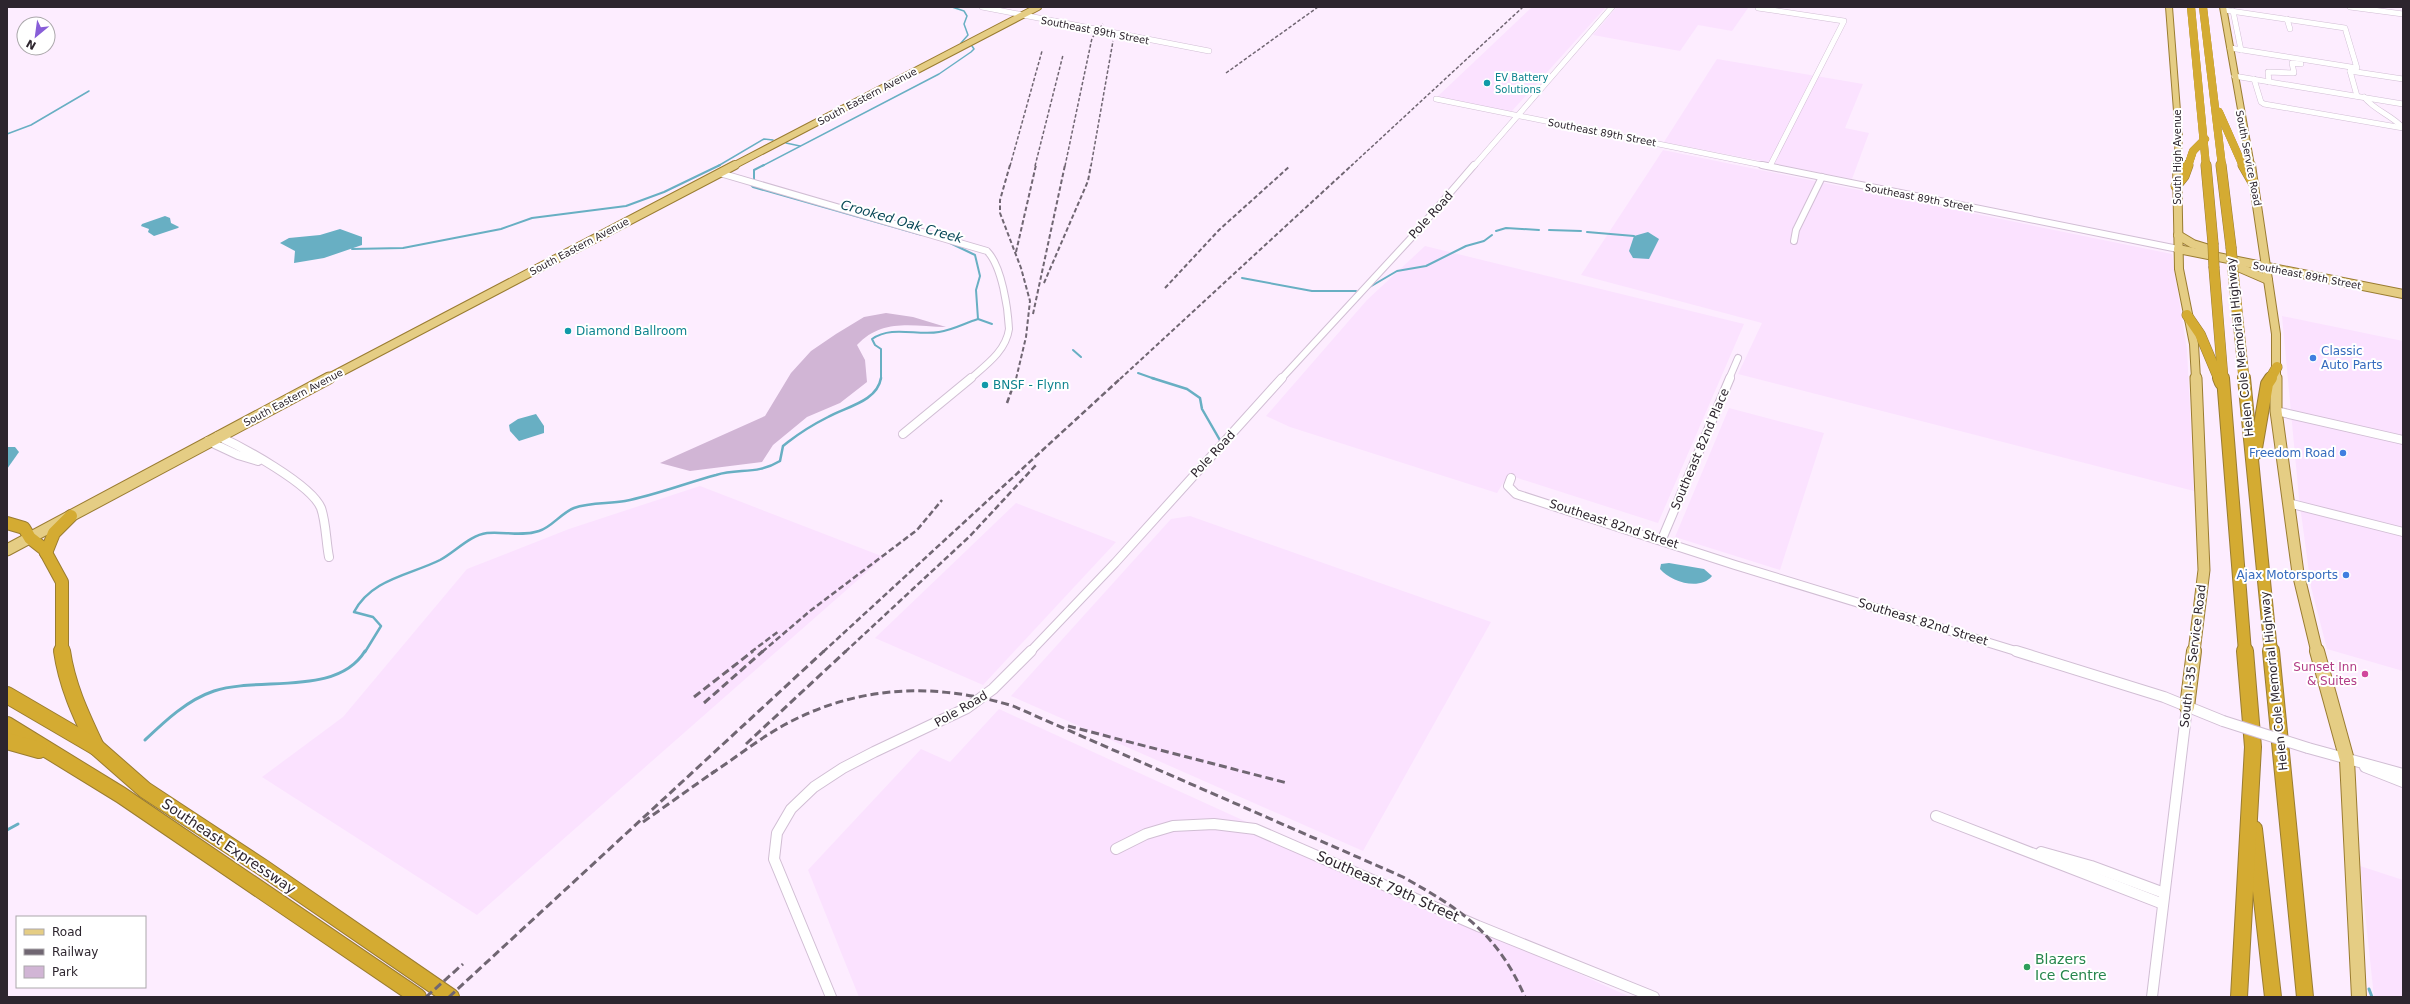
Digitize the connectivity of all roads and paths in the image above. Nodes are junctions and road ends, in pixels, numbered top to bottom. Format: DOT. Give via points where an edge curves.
graph roads {
  1 [pos="982,7"];
  2 [pos="1038,7"];
  3 [pos="1612,7"];
  4 [pos="2170,7"];
  5 [pos="2191,7"];
  6 [pos="2203,7"];
  7 [pos="2350,7"];
  8 [pos="2401,7"];
  9 [pos="1758,8"];
  10 [pos="2224,9"];
  11 [pos="2403,10"];
  12 [pos="2233,12"];
  13 [pos="2403,14"];
  14 [pos="1022,15"];
  15 [pos="2287,20"];
  16 [pos="2290,30"];
  17 [pos="2230,49"];
  18 [pos="2241,50"];
  19 [pos="1209,51"];
  20 [pos="2350,71"];
  21 [pos="2234,76"];
  22 [pos="2254,79"];
  23 [pos="2403,79"];
  24 [pos="2269,82"];
  25 [pos="2357,96"];
  26 [pos="2364,97"];
  27 [pos="1436,99"];
  28 [pos="2215,102"];
  29 [pos="2403,104"];
  30 [pos="1516,115"];
  31 [pos="2403,128"];
  32 [pos="2205,139"];
  33 [pos="1770,166"];
  34 [pos="720,173"];
  35 [pos="1822,177"];
  36 [pos="2254,184"];
  37 [pos="2176,186"];
  38 [pos="2178,235"];
  39 [pos="1794,241"];
  40 [pos="2178,249"];
  41 [pos="2265,253"];
  42 [pos="2179,264"];
  43 [pos="2267,266"];
  44 [pos="2268,280"];
  45 [pos="2403,294"];
  46 [pos="2187,315"];
  47 [pos="1738,358"];
  48 [pos="2276,367"];
  49 [pos="2224,390"];
  50 [pos="2276,410"];
  51 [pos="903,434"];
  52 [pos="218,436"];
  53 [pos="2403,440"];
  54 [pos="208,441"];
  55 [pos="263,462"];
  56 [pos="2253,469"];
  57 [pos="1511,478"];
  58 [pos="122,487"];
  59 [pos="2288,503"];
  60 [pos="71,516"];
  61 [pos="7,523"];
  62 [pos="2403,532"];
  63 [pos="28,536"];
  64 [pos="1662,540"];
  65 [pos="7,543"];
  66 [pos="7,550"];
  67 [pos="46,553"];
  68 [pos="329,557"];
  69 [pos="7,695"];
  70 [pos="2187,707"];
  71 [pos="7,725"];
  72 [pos="7,741"];
  73 [pos="96,747"];
  74 [pos="50,752"];
  75 [pos="2347,760"];
  76 [pos="2403,774"];
  77 [pos="2403,782"];
  78 [pos="2250,794"];
  79 [pos="1936,816"];
  80 [pos="2014,844"];
  81 [pos="1116,849"];
  82 [pos="2164,892"];
  83 [pos="2163,904"];
  84 [pos="418,997"];
  85 [pos="451,997"];
  86 [pos="830,997"];
  87 [pos="1654,997"];
  88 [pos="2152,997"];
  89 [pos="2239,997"];
  90 [pos="2273,997"];
  91 [pos="2305,997"];
  92 [pos="2359,997"];
  1 -- 14 [label="street, Southeast 89th Street"];
  2 -- 14 [label="main road, South Eastern Avenue"];
  3 -- 30 [label="street, Pole Road"];
  4 -- 37 [label="main road, South High Avenue" via="2179,138"];
  5 -- 32 [label="highway, Helen Cole Memorial Highway"];
  6 -- 28 [label="highway, Helen Cole Memorial Highway"];
  7 -- 13 [label="street"];
  8 -- 11 [label="street"];
  9 -- 33 [label="street" via="1844,21"];
  10 -- 12 [label="street"];
  10 -- 17 [label="main road, South Service Road"];
  12 -- 15 [label="street"];
  12 -- 18 [label="street"];
  14 -- 19 [label="street, Southeast 89th Street"];
  14 -- 34 [label="main road, South Eastern Avenue"];
  15 -- 16 [label="street"];
  15 -- 18 [label="street" via="2345,28 2357,68"];
  17 -- 18 [label="street"];
  17 -- 21 [label="main road, South Service Road"];
  20 -- 23 [label="street"];
  20 -- 24 [label="street" via="2292,63 2294,73 2268,72"];
  20 -- 25 [label="street"];
  21 -- 22 [label="street"];
  21 -- 36 [label="main road, South Service Road"];
  22 -- 24 [label="street"];
  22 -- 31 [label="street" via="2261,102 2264,104"];
  24 -- 25 [label="street"];
  25 -- 26 [label="street"];
  26 -- 29 [label="street"];
  26 -- 31 [label="street" via="2371,107 2396,119"];
  27 -- 30 [label="street, Southeast 89th Street"];
  28 -- 36 [label="highway" via="2244,168"];
  28 -- 56 [label="highway, Helen Cole Memorial Highway, bridge"];
  30 -- 33 [label="street, Southeast 89th Street"];
  30 -- 86 [label="street, Pole Road" via="1448,195 1090,590 1010,674 972,705 853,763 810,790 788,811 781,821 773,845 776,867"];
  32 -- 37 [label="highway" via="2193,151 2184,176"];
  32 -- 49 [label="highway, Helen Cole Memorial Highway, bridge"];
  33 -- 35 [label="street, Southeast 89th Street"];
  34 -- 51 [label="street" via="980,247 991,255 1008,309 1008,336 988,364"];
  34 -- 52 [label="main road, South Eastern Avenue"];
  35 -- 39 [label="street" via="1796,230"];
  35 -- 40 [label="street, Southeast 89th Street"];
  36 -- 41 [label="main road, South Service Road"];
  37 -- 38 [label="main road, South High Avenue"];
  38 -- 40 [label="main road, South High Avenue"];
  38 -- 41 [label="main road" via="2199,246 2245,256"];
  40 -- 42 [label="main road, South High Avenue"];
  40 -- 43 [label="main road, Southeast 89th Street"];
  41 -- 43 [label="main road, South Service Road"];
  42 -- 44 [label="main road" via="2188,259 2205,260 2247,269"];
  42 -- 46 [label="main road, South I-35 Service Road"];
  43 -- 44 [label="main road, South Service Road"];
  43 -- 45 [label="main road, Southeast 89th Street"];
  44 -- 48 [label="main road, South Service Road" via="2276,334"];
  46 -- 49 [label="highway" via="2200,334"];
  46 -- 70 [label="main road, South I-35 Service Road" via="2194,344 2204,570"];
  47 -- 64 [label="street, Southeast 82nd Place"];
  48 -- 50 [label="main road, South Service Road"];
  48 -- 56 [label="highway" via="2267,384"];
  49 -- 78 [label="highway, Helen Cole Memorial Highway" via="2253,747"];
  50 -- 53 [label="street"];
  50 -- 59 [label="main road, South Service Road"];
  52 -- 54 [label="main road, South Eastern Avenue"];
  52 -- 55 [label="street" via="248,450"];
  54 -- 55 [label="street" via="238,455"];
  54 -- 58 [label="main road, South Eastern Avenue"];
  55 -- 68 [label="street" via="300,484 316,500 321,509"];
  56 -- 91 [label="highway, Helen Cole Memorial Highway"];
  57 -- 64 [label="street, Southeast 82nd Street" via="1508,486 1516,494"];
  58 -- 60 [label="main road, South Eastern Avenue"];
  58 -- 63 [label="main road, South Eastern Avenue" via="104,492"];
  59 -- 62 [label="street"];
  59 -- 75 [label="main road" via="2301,593"];
  60 -- 63 [label="main road, South Eastern Avenue"];
  60 -- 67 [label="highway" via="54,533"];
  61 -- 63 [label="highway" via="24,528"];
  63 -- 65 [label="main road, South Eastern Avenue"];
  63 -- 66 [label="main road, South Eastern Avenue"];
  63 -- 67 [label="highway"];
  64 -- 70 [label="street, Southeast 82nd Street" via="1735,565 2164,697"];
  67 -- 73 [label="highway" via="62,582 61,643 66,677 72,698"];
  69 -- 73 [label="highway, Southeast Expressway"];
  70 -- 75 [label="street, Southeast 82nd Street, bridge"];
  70 -- 82 [label="street, South I-35 Service Road"];
  71 -- 74 [label="highway, Southeast Expressway"];
  72 -- 74 [label="highway"];
  73 -- 85 [label="highway, Southeast Expressway" via="145,790"];
  74 -- 84 [label="highway, Southeast Expressway" via="121,795"];
  75 -- 76 [label="street, Southeast 82nd Street"];
  75 -- 77 [label="street, Southeast 82nd Street"];
  75 -- 92 [label="main road" via="2352,818"];
  78 -- 89 [label="highway"];
  78 -- 90 [label="highway"];
  79 -- 80 [label="street"];
  80 -- 82 [label="street" via="2091,866"];
  80 -- 83 [label="street" via="2090,878"];
  81 -- 87 [label="street, Southeast 79th Street" via="1146,834 1194,824 1224,824 1255,829 1478,926"];
  82 -- 83 [label="street, South I-35 Service Road"];
  83 -- 88 [label="street, South I-35 Service Road"];
}
